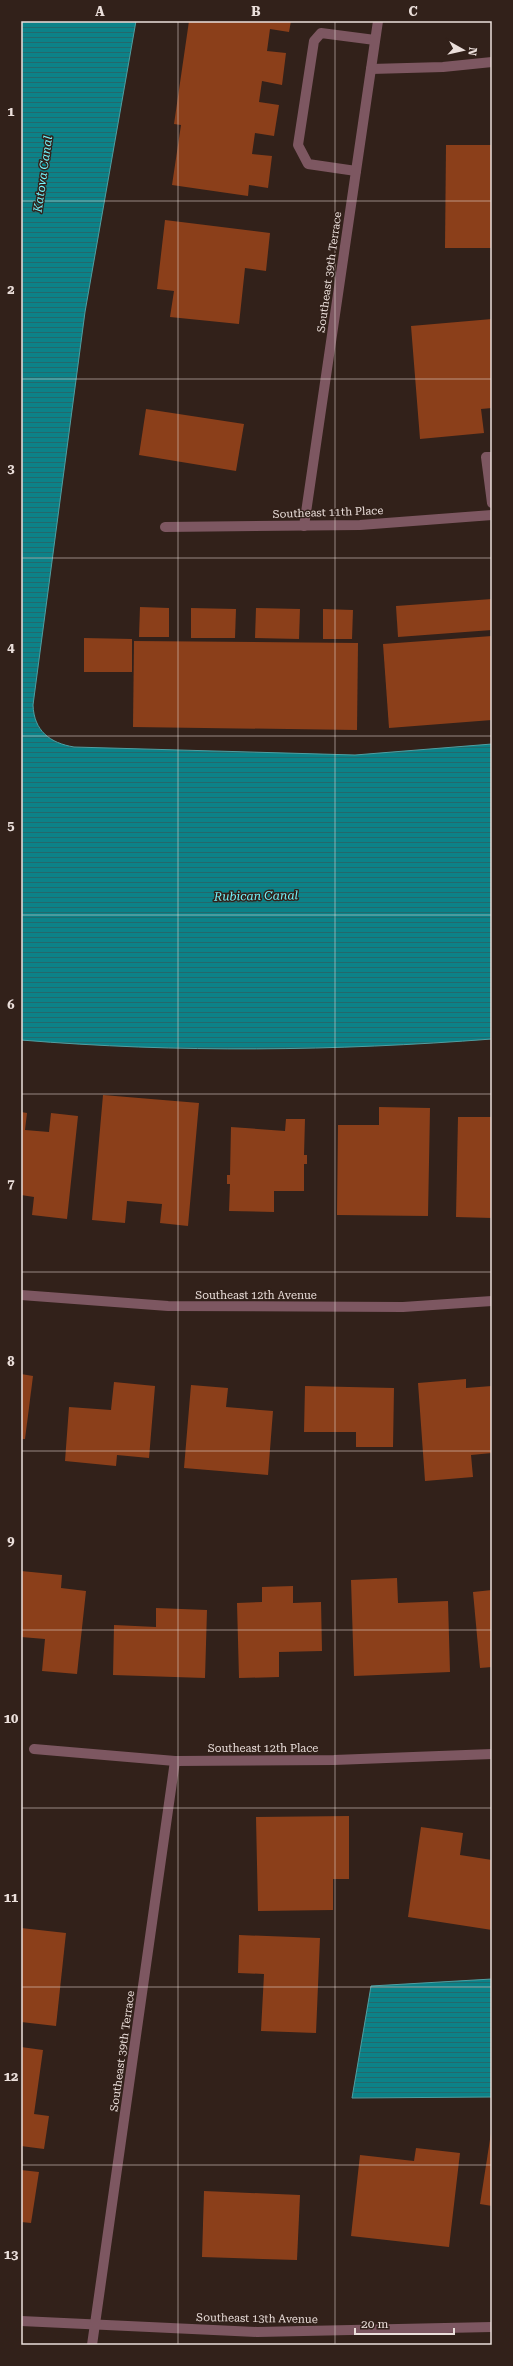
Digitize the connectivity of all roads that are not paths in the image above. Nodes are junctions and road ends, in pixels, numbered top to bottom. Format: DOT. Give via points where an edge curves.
graph roads {
  1 [pos="378,21"];
  2 [pos="375,40"];
  3 [pos="492,62"];
  4 [pos="371,69"];
  5 [pos="356,171"];
  6 [pos="492,456"];
  7 [pos="492,503"];
  8 [pos="492,515"];
  9 [pos="304,526"];
  10 [pos="165,527"];
  11 [pos="21,1295"];
  12 [pos="492,1301"];
  13 [pos="34,1749"];
  14 [pos="492,1754"];
  15 [pos="175,1761"];
  16 [pos="21,2321"];
  17 [pos="95,2326"];
  18 [pos="492,2328"];
  19 [pos="92,2345"];
  1 -- 2 [label="street, Southeast 39th Terrace"];
  2 -- 4 [label="street, Southeast 39th Terrace"];
  2 -- 5 [label="street" via="321,33 314,42 298,145 308,164"];
  3 -- 4 [label="street" via="443,67"];
  4 -- 5 [label="street, Southeast 39th Terrace"];
  5 -- 9 [label="street, Southeast 39th Terrace"];
  6 -- 7 [label="street" via="486,457"];
  8 -- 9 [label="street, Southeast 11th Place" via="360,525"];
  9 -- 10 [label="street, Southeast 11th Place"];
  11 -- 12 [label="street, Southeast 12th Avenue" via="168,1306 403,1307"];
  13 -- 15 [label="street, Southeast 12th Place"];
  14 -- 15 [label="street, Southeast 12th Place" via="334,1760"];
  15 -- 17 [label="street, Southeast 39th Terrace"];
  16 -- 17 [label="street, Southeast 13th Avenue"];
  17 -- 18 [label="street, Southeast 13th Avenue" via="256,2332"];
  17 -- 19 [label="street, Southeast 39th Terrace"];
}
